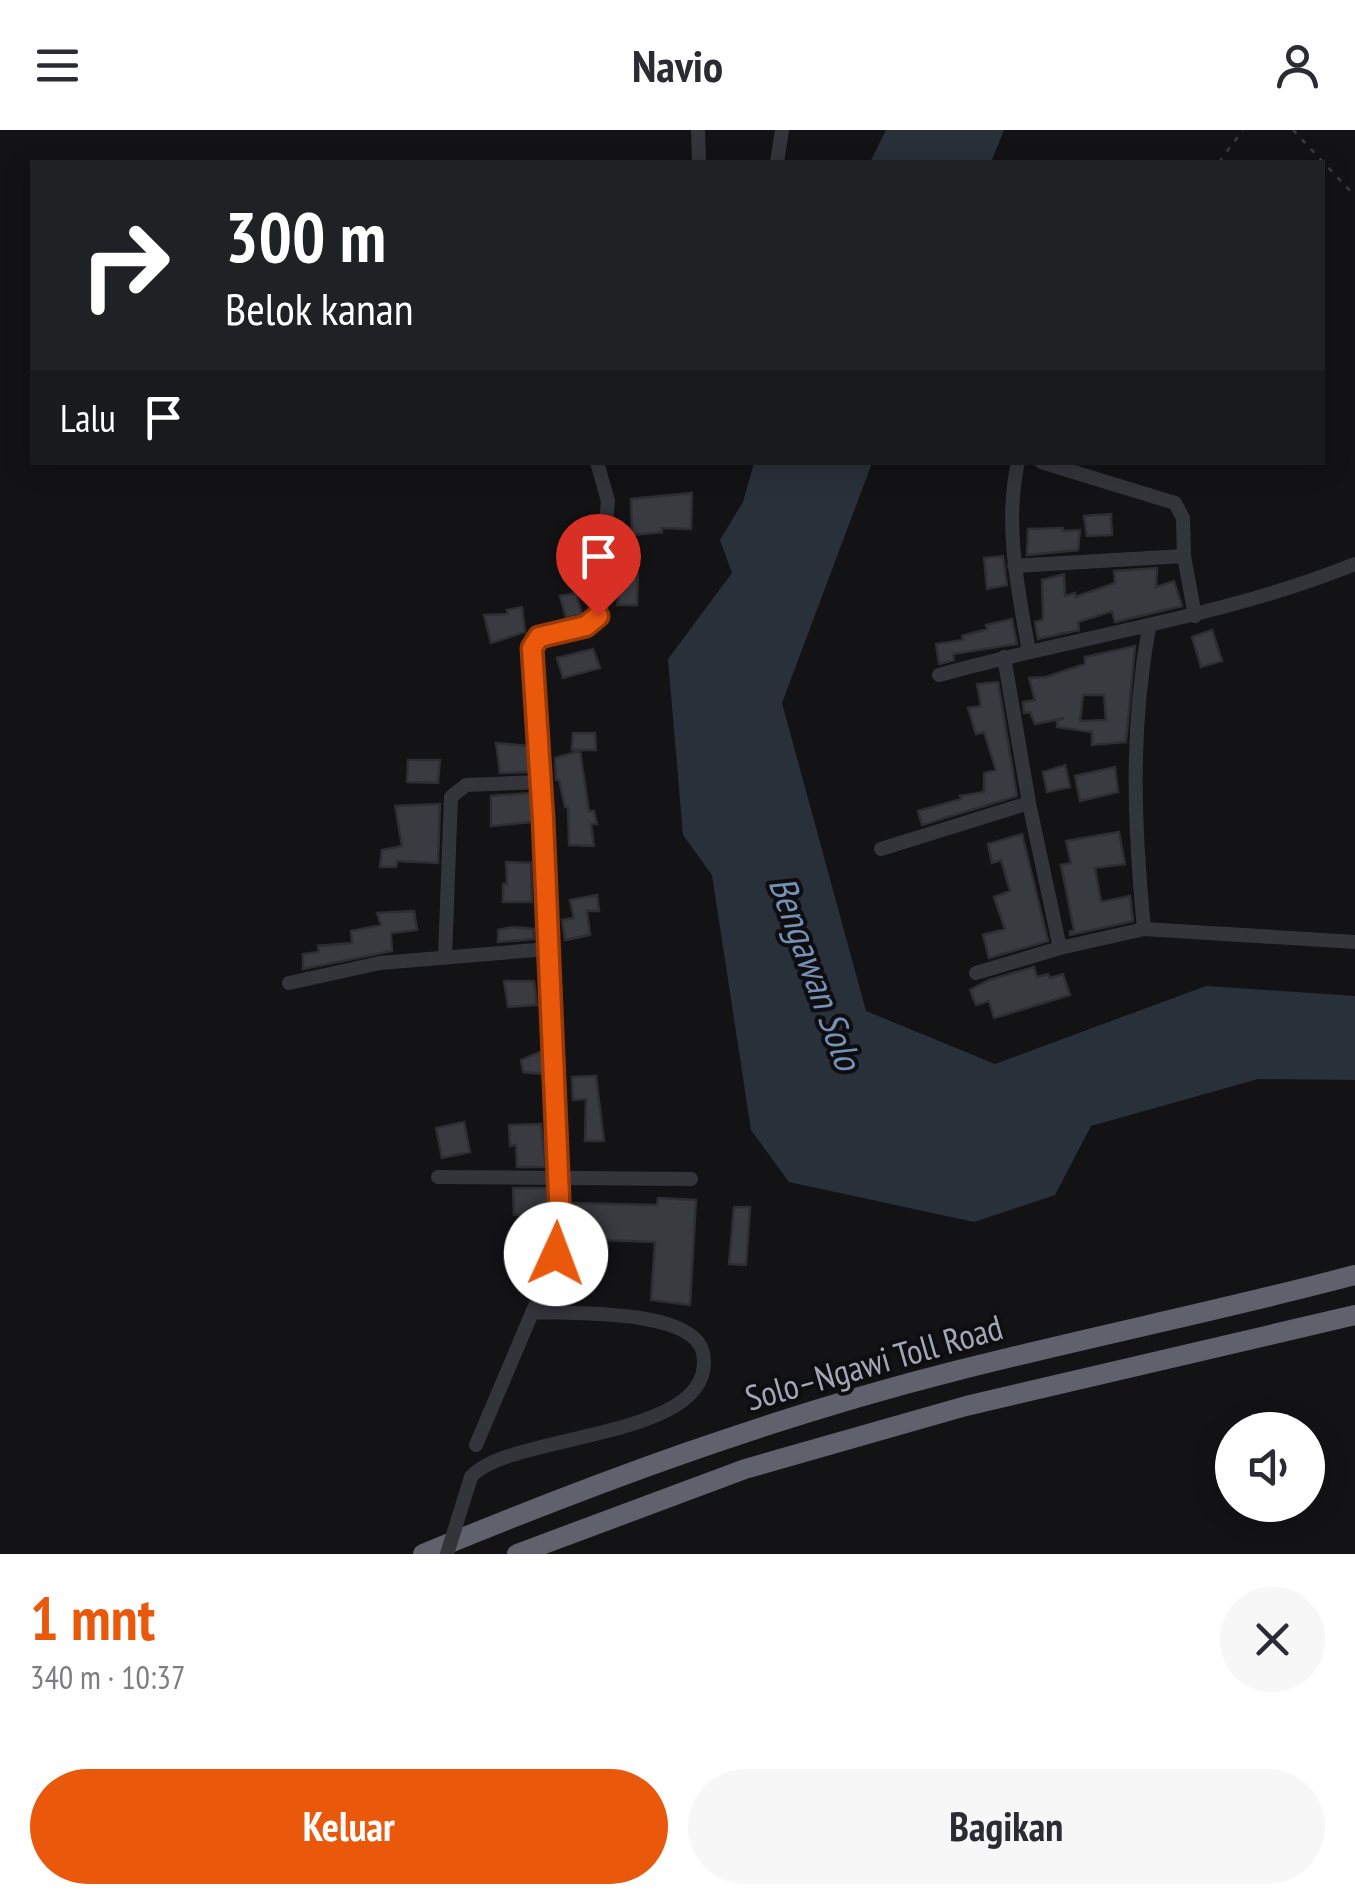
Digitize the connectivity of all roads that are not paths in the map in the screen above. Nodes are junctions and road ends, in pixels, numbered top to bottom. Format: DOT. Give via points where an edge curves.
graph roads {
  1 [pos="698,130"];
  2 [pos="782,130"];
  3 [pos="699,160"];
  4 [pos="777,160"];
  5 [pos="598,465"];
  6 [pos="1018,465"];
  7 [pos="1051,465"];
  8 [pos="1184,556"];
  9 [pos="1355,564"];
  10 [pos="1014,566"];
  11 [pos="1194,616"];
  12 [pos="1149,626"];
  13 [pos="1029,652"];
  14 [pos="1004,657"];
  15 [pos="939,675"];
  16 [pos="541,782"];
  17 [pos="1029,803"];
  18 [pos="881,849"];
  19 [pos="1144,930"];
  20 [pos="1355,942"];
  21 [pos="1060,948"];
  22 [pos="548,950"];
  23 [pos="446,957"];
  24 [pos="976,973"];
  25 [pos="289,984"];
  26 [pos="438,1176"];
  27 [pos="556,1178"];
  28 [pos="691,1179"];
  29 [pos="1355,1275"];
  30 [pos="534,1312"];
  31 [pos="1355,1315"];
  32 [pos="476,1445"];
  33 [pos="424,1554"];
  34 [pos="447,1554"];
  35 [pos="517,1554"];
  1 -- 3 [label="street"];
  2 -- 4 [label="street"];
  5 -- 16 [label="street" via="608,502 598,616 586,626 539,637 532,648"];
  6 -- 10 [label="street"];
  7 -- 8 [label="street" via="1174,502 1183,518"];
  8 -- 10 [label="street"];
  8 -- 11 [label="street"];
  9 -- 11 [label="street"];
  10 -- 13 [label="street"];
  11 -- 12 [label="street"];
  12 -- 13 [label="street"];
  12 -- 19 [label="street" via="1133,778"];
  13 -- 14 [label="street"];
  14 -- 15 [label="street"];
  14 -- 17 [label="street"];
  16 -- 22 [label="street"];
  16 -- 23 [label="street" via="466,785 451,797"];
  17 -- 18 [label="street"];
  17 -- 21 [label="street"];
  19 -- 20 [label="street"];
  19 -- 21 [label="street"];
  21 -- 24 [label="street"];
  22 -- 23 [label="street"];
  22 -- 27 [label="street"];
  23 -- 25 [label="street" via="380,963"];
  26 -- 27 [label="street"];
  27 -- 28 [label="street"];
  27 -- 30 [label="street" via="558,1244"];
  29 -- 33 [label="highway, Solo–Ngawi Toll Road" via="954,1371 710,1443"];
  30 -- 32 [label="street"];
  30 -- 34 [label="street, bridge" via="664,1322 701,1347 698,1382 662,1412 490,1461 471,1478"];
  31 -- 35 [label="highway, Solo–Ngawi Toll Road" via="966,1406 745,1469"];
}
